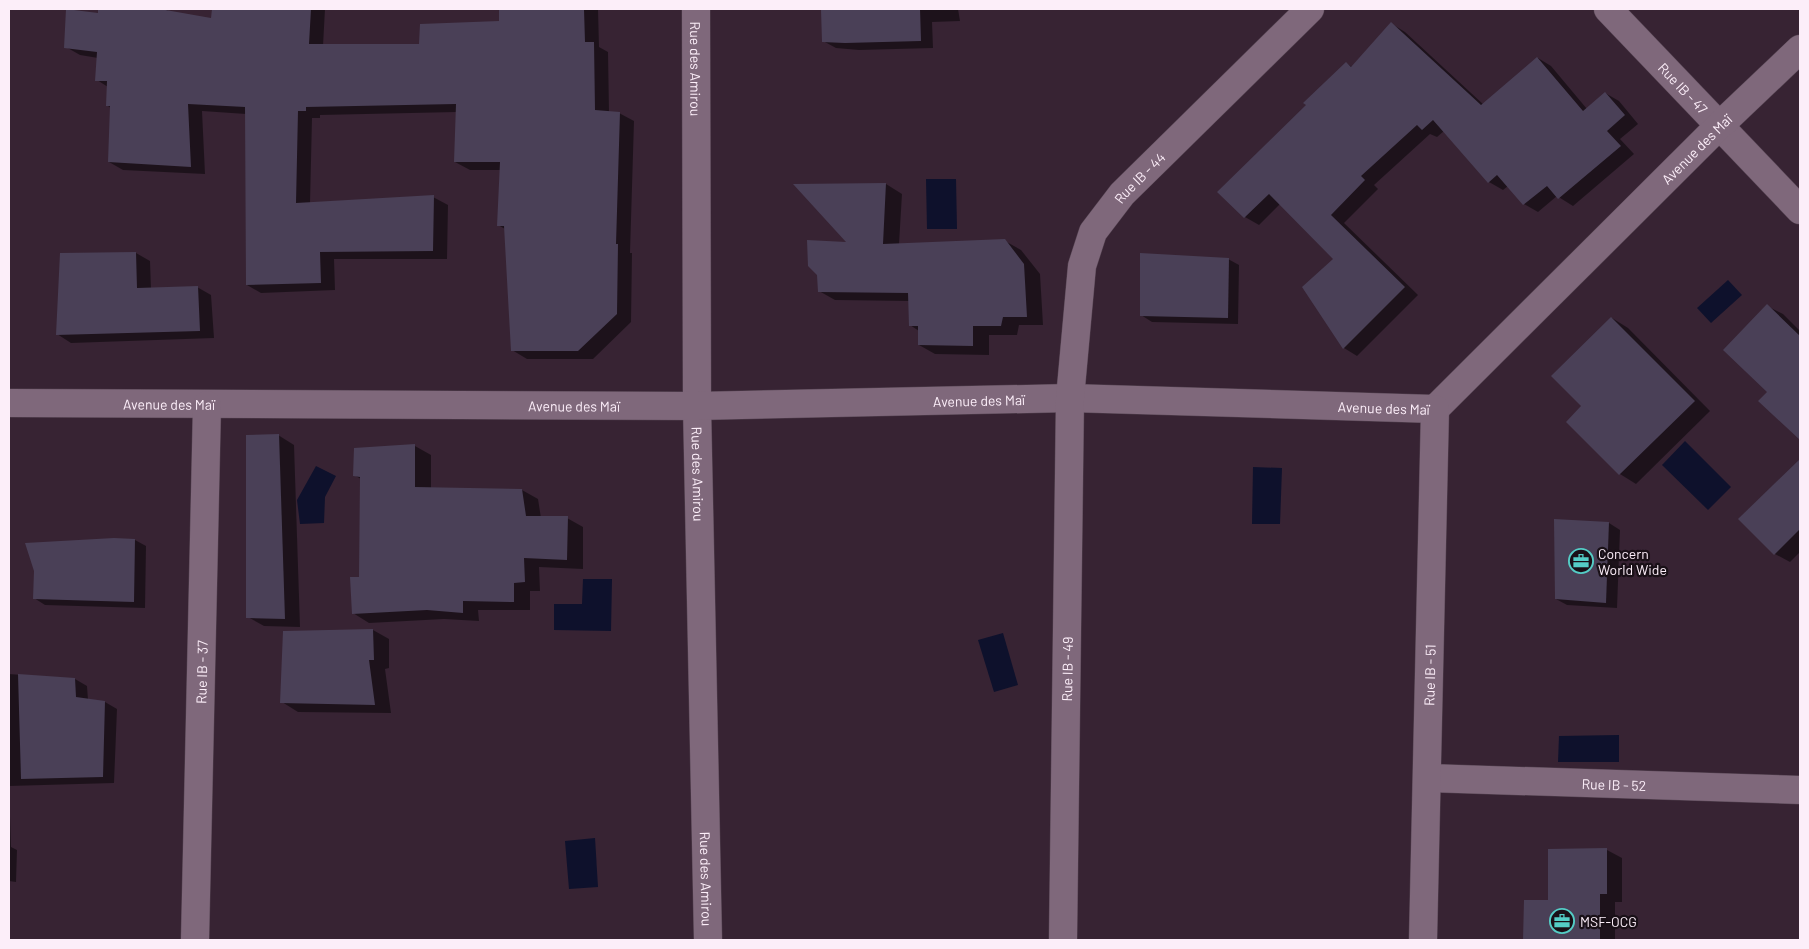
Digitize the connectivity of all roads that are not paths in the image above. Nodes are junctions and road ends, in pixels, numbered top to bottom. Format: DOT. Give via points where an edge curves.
graph roads {
  1 [pos="696,9"];
  2 [pos="1310,9"];
  3 [pos="1608,9"];
  4 [pos="1800,49"];
  5 [pos="1720,125"];
  6 [pos="1800,210"];
  7 [pos="1070,398"];
  8 [pos="9,403"];
  9 [pos="207,405"];
  10 [pos="696,406"];
  11 [pos="1435,409"];
  12 [pos="1428,778"];
  13 [pos="1800,790"];
  14 [pos="195,940"];
  15 [pos="708,940"];
  16 [pos="1063,940"];
  17 [pos="1423,940"];
  1 -- 10 [label="street, Rue des Amirou"];
  2 -- 7 [label="street, Rue IB - 44" via="1122,194 1093,232 1082,266"];
  3 -- 5 [label="street, Rue IB - 47"];
  4 -- 5 [label="street, Avenue des Maï"];
  5 -- 6 [label="street, Rue IB - 47"];
  5 -- 11 [label="street, Avenue des Maï"];
  7 -- 10 [label="street, Avenue des Maï"];
  7 -- 11 [label="street, Avenue des Maï"];
  7 -- 16 [label="street, Rue IB - 49"];
  8 -- 9 [label="street, Avenue des Maï"];
  9 -- 10 [label="street, Avenue des Maï"];
  9 -- 14 [label="street, Rue IB - 37"];
  10 -- 15 [label="street, Rue des Amirou"];
  11 -- 12 [label="street, Rue IB - 51"];
  12 -- 13 [label="street, Rue IB - 52"];
  12 -- 17 [label="street, Rue IB - 51"];
}
